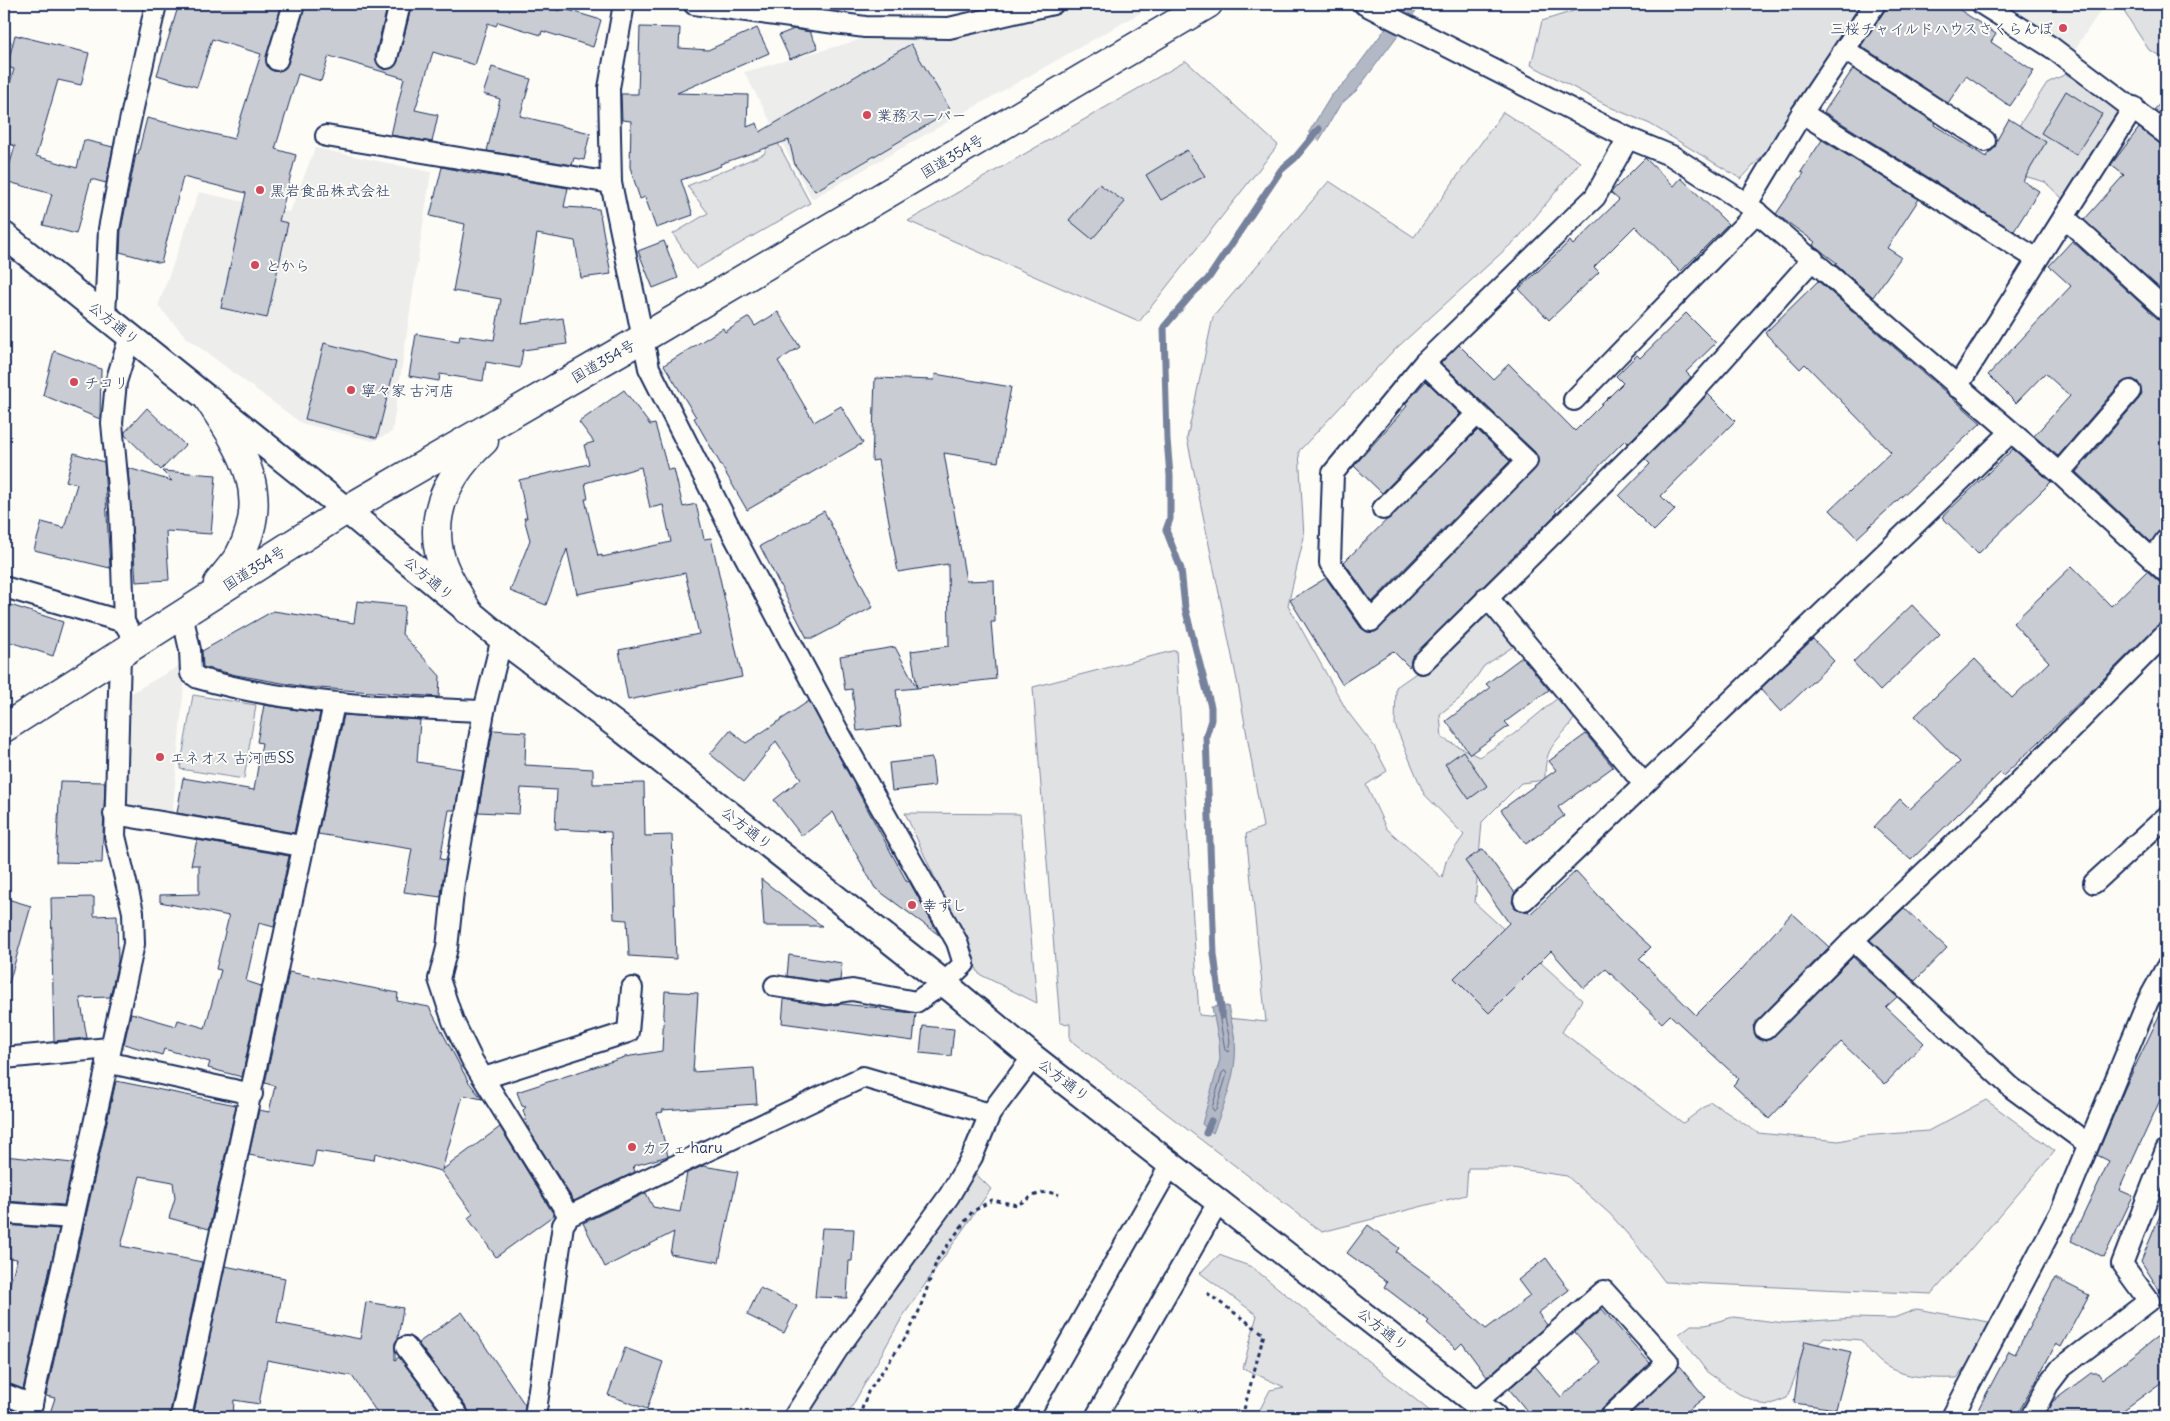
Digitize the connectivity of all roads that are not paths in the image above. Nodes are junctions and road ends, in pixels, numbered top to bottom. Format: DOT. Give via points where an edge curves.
graph roads {
  1 [pos="156,4"];
  2 [pos="294,4"];
  3 [pos="400,4"];
  4 [pos="624,4"];
  5 [pos="694,4"];
  6 [pos="1053,4"];
  7 [pos="1208,4"];
  8 [pos="1364,4"];
  9 [pos="1875,4"];
  10 [pos="1982,4"];
  11 [pos="1846,50"];
  12 [pos="387,58"];
  13 [pos="277,60"];
  14 [pos="2134,107"];
  15 [pos="1802,113"];
  16 [pos="2166,134"];
  17 [pos="326,136"];
  18 [pos="1628,138"];
  19 [pos="1985,142"];
  20 [pos="611,183"];
  21 [pos="1752,208"];
  22 [pos="2064,217"];
  23 [pos="4,235"];
  24 [pos="1813,259"];
  25 [pos="2037,259"];
  26 [pos="2166,310"];
  27 [pos="104,316"];
  28 [pos="130,336"];
  29 [pos="643,338"];
  30 [pos="1424,362"];
  31 [pos="1957,387"];
  32 [pos="2130,392"];
  33 [pos="209,400"];
  34 [pos="1574,400"];
  35 [pos="512,414"];
  36 [pos="1477,414"];
  37 [pos="2010,433"];
  38 [pos="2059,473"];
  39 [pos="1383,509"];
  40 [pos="346,510"];
  41 [pos="2166,540"];
  42 [pos="2160,566"];
  43 [pos="4,587"];
  44 [pos="208,597"];
  45 [pos="1487,597"];
  46 [pos="467,610"];
  47 [pos="182,614"];
  48 [pos="2166,633"];
  49 [pos="502,638"];
  50 [pos="127,640"];
  51 [pos="1422,663"];
  52 [pos="334,704"];
  53 [pos="484,711"];
  54 [pos="4,728"];
  55 [pos="1644,784"];
  56 [pos="114,814"];
  57 [pos="2166,816"];
  58 [pos="302,846"];
  59 [pos="2094,883"];
  60 [pos="1524,900"];
  61 [pos="1853,940"];
  62 [pos="2166,968"];
  63 [pos="944,983"];
  64 [pos="775,986"];
  65 [pos="632,988"];
  66 [pos="1765,1029"];
  67 [pos="108,1055"];
  68 [pos="1033,1057"];
  69 [pos="4,1058"];
  70 [pos="484,1078"];
  71 [pos="252,1094"];
  72 [pos="990,1114"];
  73 [pos="2088,1144"];
  74 [pos="2166,1150"];
  75 [pos="1171,1164"];
  76 [pos="1219,1201"];
  77 [pos="4,1213"];
  78 [pos="569,1216"];
  79 [pos="73,1218"];
  80 [pos="406,1347"];
  81 [pos="4,1394"];
  82 [pos="1485,1409"];
  83 [pos="30,1411"];
  84 [pos="181,1417"];
  85 [pos="459,1417"];
  86 [pos="535,1417"];
  87 [pos="794,1417"];
  88 [pos="1027,1417"];
  89 [pos="1096,1417"];
  90 [pos="1610,1417"];
  91 [pos="1952,1417"];
  92 [pos="2031,1417"];
  1 -- 27 [label="street" via="126,135 109,229"];
  2 -- 13 [label="street"];
  3 -- 12 [label="street"];
  4 -- 20 [label="street" via="609,88"];
  5 -- 6 [label="street" via="865,28 949,28"];
  7 -- 29 [label="highway, 国道354号"];
  8 -- 18 [label="street"];
  9 -- 11 [label="street"];
  10 -- 14 [label="street" via="2052,47"];
  11 -- 15 [label="street"];
  11 -- 19 [label="street"];
  14 -- 16 [label="street"];
  14 -- 22 [label="street"];
  15 -- 21 [label="street"];
  15 -- 25 [label="street"];
  17 -- 20 [label="street"];
  18 -- 21 [label="street" via="1672,156"];
  18 -- 30 [label="street" via="1595,197"];
  20 -- 29 [label="street"];
  21 -- 24 [label="street"];
  21 -- 34 [label="street"];
  22 -- 25 [label="street"];
  22 -- 26 [label="street"];
  23 -- 27 [label="street, 公方通り"];
  24 -- 31 [label="street"];
  24 -- 45 [label="street" via="1674,414"];
  25 -- 31 [label="street"];
  27 -- 28 [label="street, 公方通り"];
  28 -- 33 [label="street, 公方通り"];
  28 -- 50 [label="street" via="116,382 112,423"];
  29 -- 35 [label="highway, 国道354号"];
  29 -- 63 [label="street" via="649,368 732,532 838,731 957,942 964,964"];
  30 -- 36 [label="street"];
  30 -- 36 [label="street" via="1333,472 1330,563 1371,621 1527,461"];
  31 -- 37 [label="street"];
  32 -- 38 [label="street"];
  33 -- 40 [label="street, 公方通り"];
  33 -- 44 [label="highway" via="238,444 250,472 254,502 249,530 239,555"];
  35 -- 40 [label="highway, 国道354号"];
  35 -- 46 [label="highway" via="467,456 447,485 438,518 438,547 448,577"];
  36 -- 39 [label="street"];
  37 -- 38 [label="street"];
  37 -- 55 [label="street"];
  38 -- 42 [label="street"];
  40 -- 44 [label="highway, 国道354号"];
  40 -- 46 [label="street, 公方通り"];
  41 -- 42 [label="street"];
  43 -- 50 [label="street"];
  44 -- 47 [label="highway, 国道354号"];
  45 -- 51 [label="street"];
  45 -- 55 [label="street"];
  46 -- 49 [label="street, 公方通り"];
  47 -- 50 [label="highway, 国道354号"];
  47 -- 52 [label="street" via="191,674 263,695"];
  48 -- 61 [label="street" via="2000,801"];
  49 -- 53 [label="street"];
  49 -- 63 [label="street, 公方通り"];
  50 -- 54 [label="highway, 国道354号"];
  50 -- 56 [label="street"];
  52 -- 53 [label="street"];
  52 -- 58 [label="street"];
  53 -- 70 [label="street" via="454,883 447,948 439,979 453,1020"];
  55 -- 60 [label="street"];
  56 -- 58 [label="street"];
  56 -- 67 [label="street" via="115,836 133,912 134,944"];
  57 -- 59 [label="street"];
  58 -- 71 [label="street"];
  61 -- 66 [label="street"];
  61 -- 73 [label="street" via="2012,1088"];
  62 -- 73 [label="street" via="2148,1001"];
  63 -- 64 [label="street" via="916,1002 852,990 827,994"];
  63 -- 68 [label="street, 公方通り"];
  65 -- 70 [label="street" via="628,1032"];
  67 -- 69 [label="street"];
  67 -- 71 [label="street"];
  67 -- 79 [label="street"];
  68 -- 72 [label="street"];
  68 -- 75 [label="street, 公方通り"];
  70 -- 78 [label="street"];
  71 -- 84 [label="street"];
  72 -- 78 [label="street" via="863,1077"];
  72 -- 87 [label="street" via="972,1157 949,1196 837,1350"];
  73 -- 91 [label="street" via="2062,1209"];
  74 -- 92 [label="street" via="2122,1264 2149,1300 2061,1368"];
  75 -- 76 [label="street, 公方通り"];
  75 -- 88 [label="street"];
  76 -- 82 [label="street, 公方通り"];
  76 -- 89 [label="street"];
  77 -- 79 [label="street"];
  78 -- 86 [label="street" via="564,1225"];
  79 -- 83 [label="street"];
  80 -- 85 [label="street"];
  81 -- 83 [label="street"];
  82 -- 90 [label="street" via="1604,1291 1668,1362"];
}
